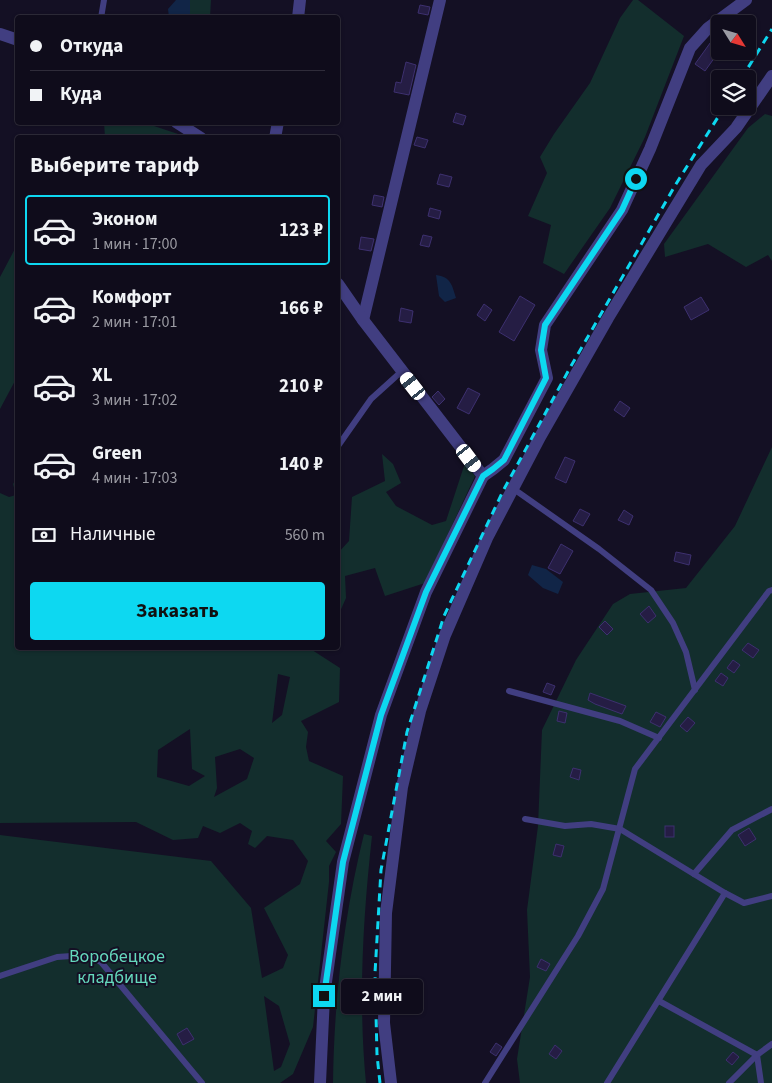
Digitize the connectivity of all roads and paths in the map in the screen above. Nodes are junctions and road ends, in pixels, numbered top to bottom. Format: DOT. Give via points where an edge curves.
graph roads {
  1 [pos="104,0"];
  2 [pos="300,0"];
  3 [pos="440,0"];
  4 [pos="746,0"];
  5 [pos="102,15"];
  6 [pos="298,15"];
  7 [pos="0,34"];
  8 [pos="15,39"];
  9 [pos="772,76"];
  10 [pos="181,125"];
  11 [pos="196,135"];
  12 [pos="340,287"];
  13 [pos="363,320"];
  14 [pos="402,371"];
  15 [pos="340,443"];
  16 [pos="483,476"];
  17 [pos="518,492"];
  18 [pos="772,590"];
  19 [pos="695,690"];
  20 [pos="509,691"];
  21 [pos="659,738"];
  22 [pos="772,809"];
  23 [pos="525,819"];
  24 [pos="620,829"];
  25 [pos="694,874"];
  26 [pos="725,893"];
  27 [pos="772,896"];
  28 [pos="0,976"];
  29 [pos="659,1001"];
  30 [pos="772,1044"];
  31 [pos="757,1055"];
  32 [pos="202,1083"];
  33 [pos="320,1083"];
  34 [pos="390,1083"];
  35 [pos="485,1083"];
  36 [pos="607,1083"];
  37 [pos="729,1083"];
  38 [pos="761,1083"];
  1 -- 5 [label="lane"];
  2 -- 6 [label="street"];
  3 -- 13 [label="street"];
  4 -- 16 [label="street" via="708,28 690,48 622,210 545,325 541,350 546,378 504,460"];
  7 -- 8 [label="street"];
  9 -- 34 [label="street" via="736,128 701,165 608,318 491,530 445,635 420,711 402,787 386,913 384,1023"];
  10 -- 11 [label="street"];
  12 -- 13 [label="street"];
  13 -- 14 [label="street"];
  14 -- 15 [label="lane" via="370,399"];
  14 -- 16 [label="street"];
  16 -- 33 [label="street" via="426,592 381,715 343,862 324,996"];
  17 -- 19 [label="lane" via="651,590 673,623 686,652"];
  18 -- 19 [label="lane"];
  19 -- 21 [label="lane"];
  20 -- 21 [label="lane" via="620,721"];
  21 -- 24 [label="lane" via="635,769"];
  22 -- 25 [label="lane" via="732,830"];
  23 -- 24 [label="lane" via="565,826 591,824"];
  24 -- 25 [label="lane"];
  24 -- 35 [label="lane" via="603,889"];
  25 -- 26 [label="lane"];
  26 -- 27 [label="lane" via="744,903"];
  26 -- 29 [label="lane"];
  28 -- 32 [label="lane" via="56,958 86,955 101,962"];
  29 -- 31 [label="lane"];
  29 -- 36 [label="lane"];
  30 -- 31 [label="lane"];
  31 -- 37 [label="lane"];
  31 -- 38 [label="lane"];
}
